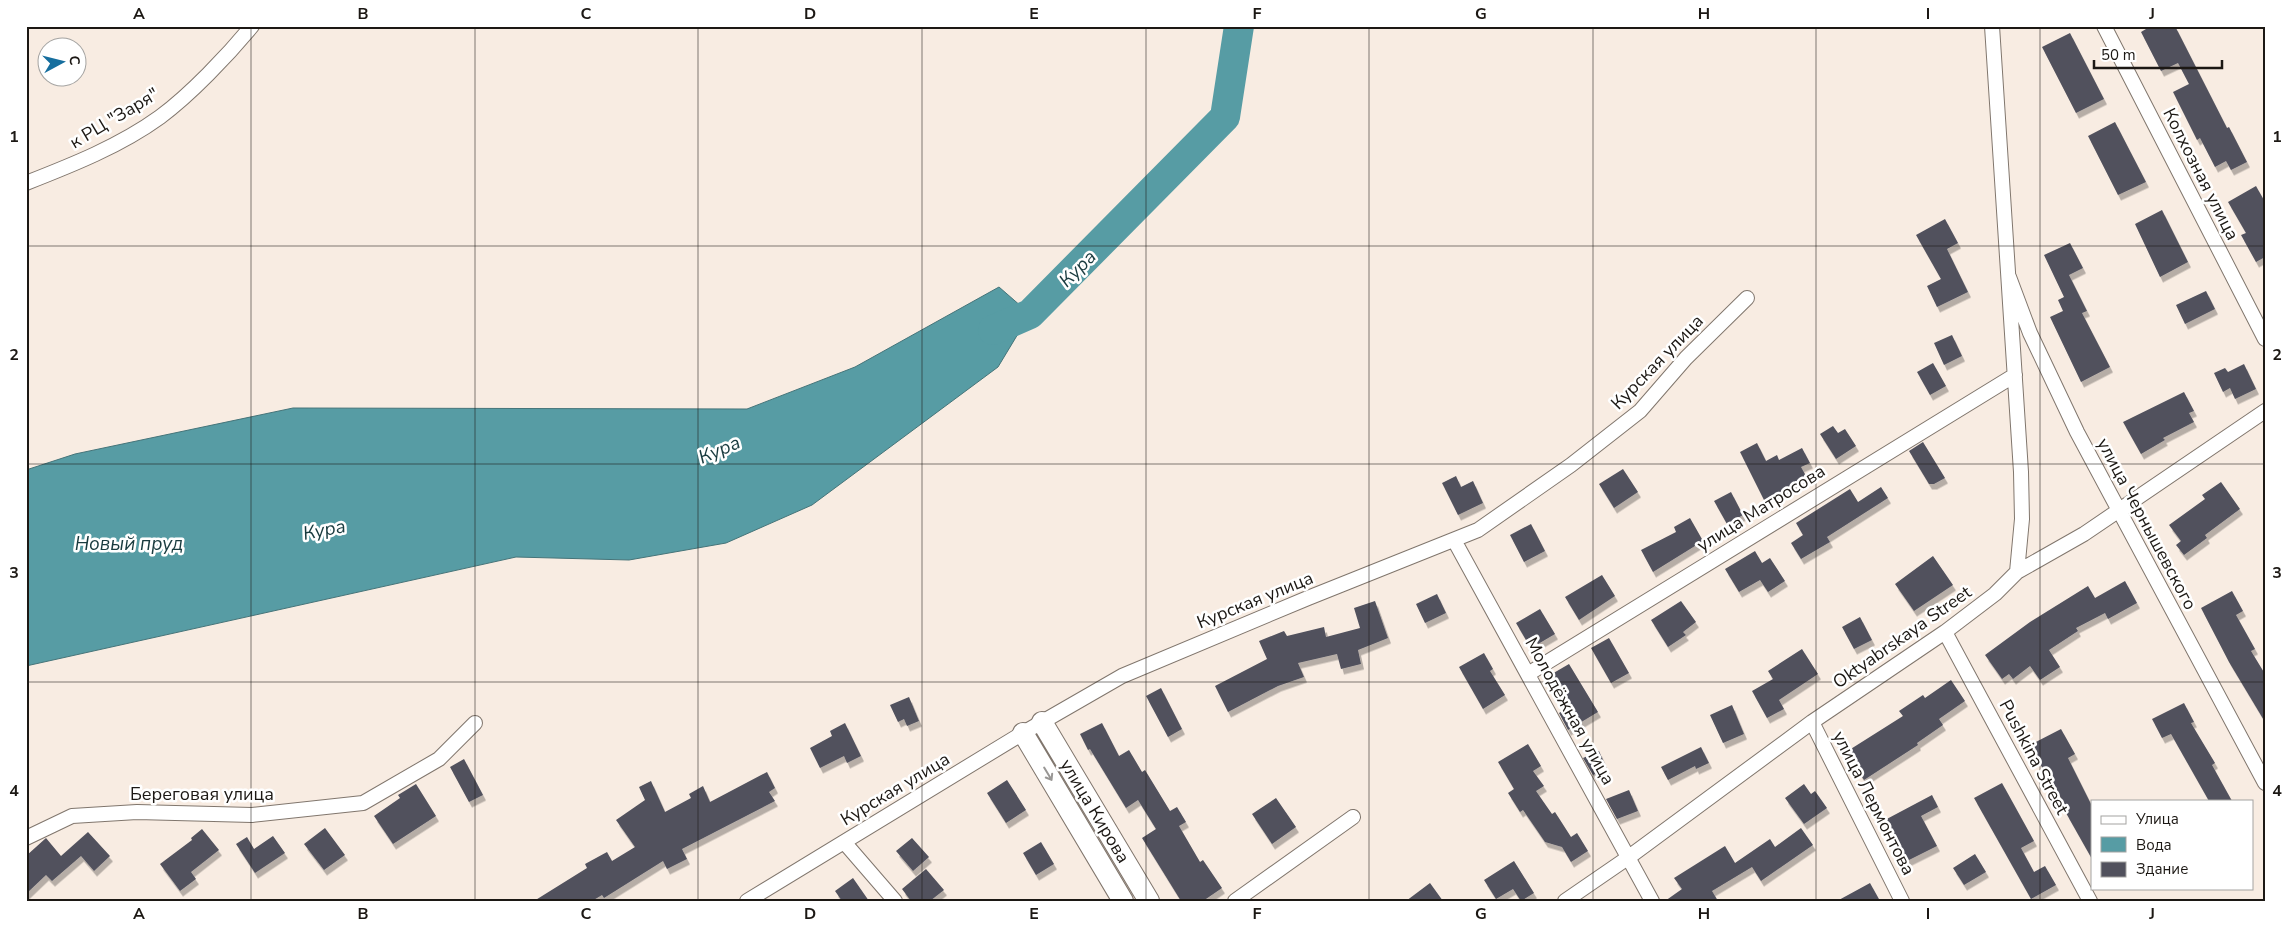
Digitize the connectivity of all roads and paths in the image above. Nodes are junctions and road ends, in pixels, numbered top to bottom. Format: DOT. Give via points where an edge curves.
graph roads {
  1 [pos="252,26"];
  2 [pos="1992,26"];
  3 [pos="2104,26"];
  4 [pos="26,182"];
  5 [pos="2009,277"];
  6 [pos="1747,298"];
  7 [pos="2265,339"];
  8 [pos="2015,375"];
  9 [pos="2265,411"];
  10 [pos="2119,510"];
  11 [pos="1454,540"];
  12 [pos="2017,572"];
  13 [pos="1945,632"];
  14 [pos="1528,674"];
  15 [pos="1042,722"];
  16 [pos="1812,722"];
  17 [pos="475,723"];
  18 [pos="1023,732"];
  19 [pos="2265,783"];
  20 [pos="1353,817"];
  21 [pos="26,838"];
  22 [pos="844,842"];
  23 [pos="1629,857"];
  24 [pos="747,901"];
  25 [pos="896,901"];
  26 [pos="1123,901"];
  27 [pos="1149,901"];
  28 [pos="1235,901"];
  29 [pos="1565,901"];
  30 [pos="1652,901"];
  31 [pos="1902,901"];
  32 [pos="2090,901"];
  1 -- 4 [label="street, к РЦ \"Заря\"" via="160,117 83,161"];
  2 -- 5 [label="street"];
  3 -- 7 [label="street, Колхозная улица"];
  5 -- 8 [label="street"];
  5 -- 10 [label="street, улица Чернышевского" via="2030,333"];
  6 -- 11 [label="street, Курская улица" via="1686,358 1640,411 1571,465 1478,530"];
  8 -- 12 [label="street" via="2022,519"];
  8 -- 14 [label="street, улица Матросова"];
  9 -- 10 [label="street, Oktyabrskaya Street"];
  10 -- 12 [label="street, Oktyabrskaya Street"];
  10 -- 19 [label="street, улица Чернышевского"];
  11 -- 14 [label="street, Молодёжная улица"];
  11 -- 15 [label="street, Курская улица" via="1122,676"];
  12 -- 13 [label="street, Oktyabrskaya Street" via="1995,594"];
  13 -- 16 [label="street, Oktyabrskaya Street"];
  13 -- 32 [label="street, Pushkina Street"];
  14 -- 23 [label="street, Молодёжная улица"];
  15 -- 18 [label="street, Курская улица"];
  15 -- 27 [label="street, улица Кирова"];
  16 -- 23 [label="street, Oktyabrskaya Street"];
  16 -- 31 [label="street, улица Лермонтова"];
  17 -- 21 [label="street, Береговая улица" via="439,759 363,804 252,816 137,812 72,816"];
  18 -- 22 [label="street, Курская улица"];
  18 -- 26 [label="street, улица Кирова, one-way"];
  20 -- 28 [label="street"];
  22 -- 24 [label="street, Курская улица"];
  22 -- 25 [label="street"];
  23 -- 29 [label="street, Oktyabrskaya Street"];
  23 -- 30 [label="street, Молодёжная улица"];
}
